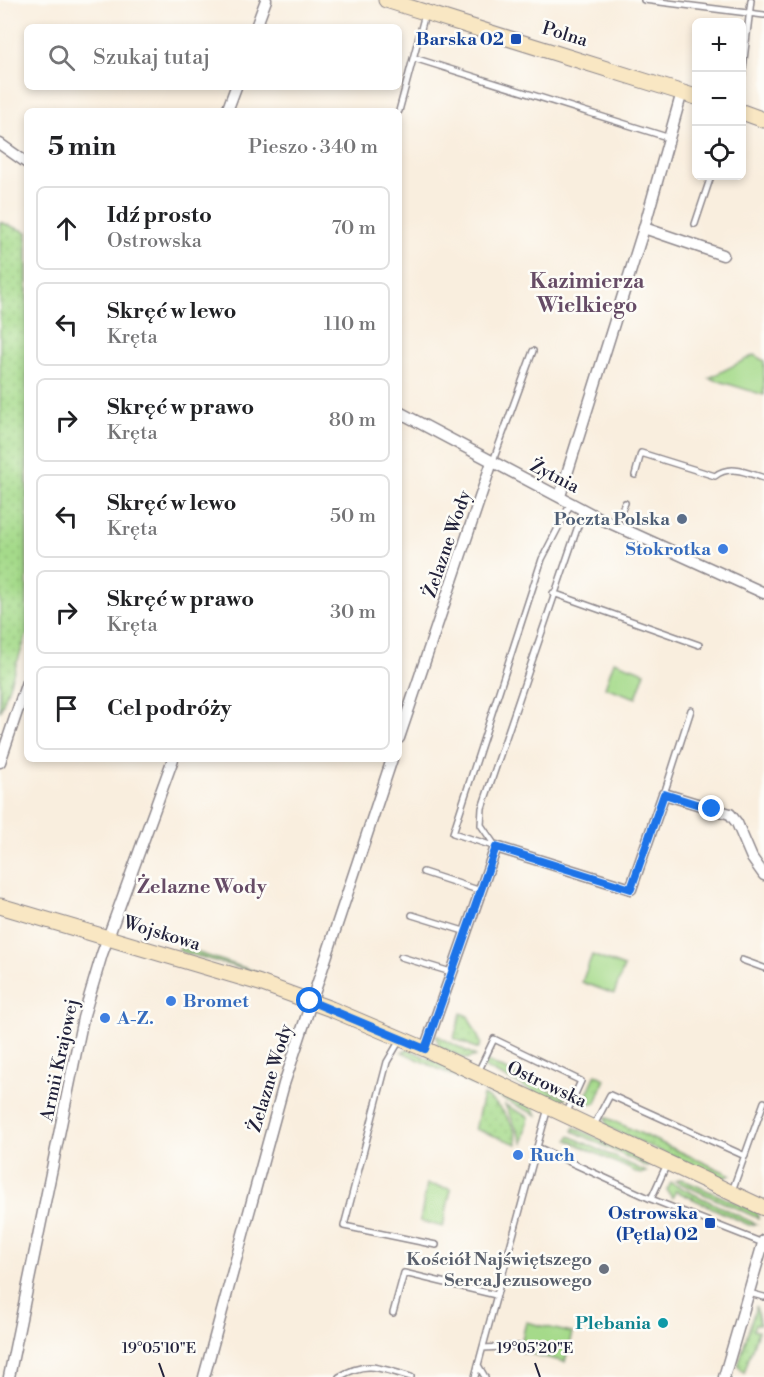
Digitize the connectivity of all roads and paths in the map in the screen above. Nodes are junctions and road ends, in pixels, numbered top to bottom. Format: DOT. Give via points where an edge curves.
graph roads {
  1 [pos="266,0"];
  2 [pos="386,0"];
  3 [pos="644,0"];
  4 [pos="751,0"];
  5 [pos="425,12"];
  6 [pos="749,13"];
  7 [pos="764,15"];
  8 [pos="257,24"];
  9 [pos="414,58"];
  10 [pos="742,72"];
  11 [pos="235,90"];
  12 [pos="689,95"];
  13 [pos="228,108"];
  14 [pos="400,108"];
  15 [pos="746,114"];
  16 [pos="764,120"];
  17 [pos="670,138"];
  18 [pos="0,144"];
  19 [pos="24,161"];
  20 [pos="710,180"];
  21 [pos="695,224"];
  22 [pos="644,228"];
  23 [pos="723,255"];
  24 [pos="533,351"];
  25 [pos="402,414"];
  26 [pos="492,462"];
  27 [pos="635,475"];
  28 [pos="764,478"];
  29 [pos="560,496"];
  30 [pos="625,503"];
  31 [pos="576,505"];
  32 [pos="615,525"];
  33 [pos="553,593"];
  34 [pos="764,593"];
  35 [pos="699,645"];
  36 [pos="24,691"];
  37 [pos="691,710"];
  38 [pos="402,729"];
  39 [pos="0,762"];
  40 [pos="172,762"];
  41 [pos="391,762"];
  42 [pos="664,794"];
  43 [pos="496,847"];
  44 [pos="423,872"];
  45 [pos="764,876"];
  46 [pos="481,891"];
  47 [pos="0,906"];
  48 [pos="412,915"];
  49 [pos="467,932"];
  50 [pos="109,937"];
  51 [pos="401,957"];
  52 [pos="742,960"];
  53 [pos="764,968"];
  54 [pos="453,973"];
  55 [pos="310,1001"];
  56 [pos="401,1038"];
  57 [pos="425,1049"];
  58 [pos="477,1073"];
  59 [pos="764,1102"];
  60 [pos="548,1107"];
  61 [pos="565,1114"];
  62 [pos="593,1128"];
  63 [pos="537,1147"];
  64 [pos="745,1156"];
  65 [pos="668,1162"];
  66 [pos="731,1192"];
  67 [pos="651,1199"];
  68 [pos="764,1208"];
  69 [pos="764,1241"];
  70 [pos="436,1245"];
  71 [pos="749,1293"];
  72 [pos="496,1295"];
  73 [pos="764,1297"];
  74 [pos="393,1313"];
  75 [pos="521,1346"];
  76 [pos="483,1348"];
  77 [pos="478,1365"];
  78 [pos="9,1377"];
  79 [pos="204,1377"];
  80 [pos="339,1377"];
  81 [pos="411,1377"];
  82 [pos="475,1377"];
  83 [pos="485,1377"];
  84 [pos="724,1377"];
  1 -- 8 [label="street"];
  2 -- 5 [label="street, Polna"];
  3 -- 6 [label="lane"];
  4 -- 6 [label="lane"];
  5 -- 9 [label="lane"];
  5 -- 12 [label="street, Polna"];
  6 -- 7 [label="lane"];
  6 -- 10 [label="lane"];
  9 -- 14 [label="lane"];
  9 -- 17 [label="lane"];
  11 -- 13 [label="street"];
  12 -- 17 [label="street"];
  15 -- 16 [label="street"];
  17 -- 22 [label="street"];
  18 -- 19 [label="street"];
  20 -- 21 [label="lane"];
  22 -- 23 [label="street"];
  22 -- 29 [label="street"];
  24 -- 26 [label="lane"];
  25 -- 26 [label="street, Żytnia"];
  26 -- 29 [label="street, Żytnia"];
  26 -- 38 [label="street, Żelazne Wody"];
  27 -- 28 [label="lane" via="641,453 716,476 721,471 735,470"];
  29 -- 31 [label="street, Żytnia"];
  30 -- 32 [label="lane"];
  31 -- 32 [label="street, Żytnia"];
  31 -- 33 [label="lane" via="579,523"];
  31 -- 43 [label="lane" via="542,559 453,833"];
  32 -- 34 [label="street, Żytnia"];
  33 -- 35 [label="lane"];
  33 -- 43 [label="lane" via="482,808 481,825"];
  36 -- 39 [label="street"];
  37 -- 42 [label="lane"];
  40 -- 50 [label="street, Armii Krajowej"];
  41 -- 55 [label="street, Żelazne Wody"];
  42 -- 43 [label="street" via="631,889"];
  42 -- 45 [label="street" via="730,814"];
  43 -- 46 [label="street"];
  44 -- 46 [label="lane"];
  46 -- 49 [label="street"];
  47 -- 50 [label="street, Wojskowa"];
  48 -- 49 [label="lane"];
  49 -- 54 [label="street"];
  50 -- 55 [label="street, Wojskowa"];
  50 -- 78 [label="street, Armii Krajowej" via="83,1018"];
  51 -- 54 [label="lane"];
  52 -- 53 [label="lane"];
  54 -- 57 [label="street"];
  55 -- 56 [label="street, Ostrowska"];
  55 -- 79 [label="street, Żelazne Wody"];
  56 -- 57 [label="street, Ostrowska"];
  56 -- 70 [label="lane" via="387,1062 344,1226"];
  57 -- 58 [label="street, Ostrowska"];
  58 -- 60 [label="street, Ostrowska"];
  58 -- 61 [label="lane" via="494,1039 582,1081"];
  59 -- 64 [label="lane"];
  60 -- 61 [label="street, Ostrowska"];
  60 -- 63 [label="lane"];
  61 -- 62 [label="street, Ostrowska"];
  62 -- 64 [label="lane" via="610,1095"];
  62 -- 65 [label="street, Ostrowska"];
  63 -- 67 [label="lane"];
  63 -- 72 [label="lane"];
  64 -- 66 [label="lane"];
  65 -- 66 [label="street, Ostrowska"];
  65 -- 67 [label="lane"];
  66 -- 68 [label="street, Ostrowska"];
  67 -- 69 [label="lane"];
  69 -- 71 [label="street"];
  71 -- 73 [label="lane"];
  71 -- 84 [label="street"];
  72 -- 74 [label="lane" via="404,1273"];
  72 -- 76 [label="lane"];
  75 -- 76 [label="lane"];
  76 -- 77 [label="lane"];
  77 -- 82 [label="lane"];
  77 -- 83 [label="lane"];
  80 -- 81 [label="lane" via="367,1365"];
}
